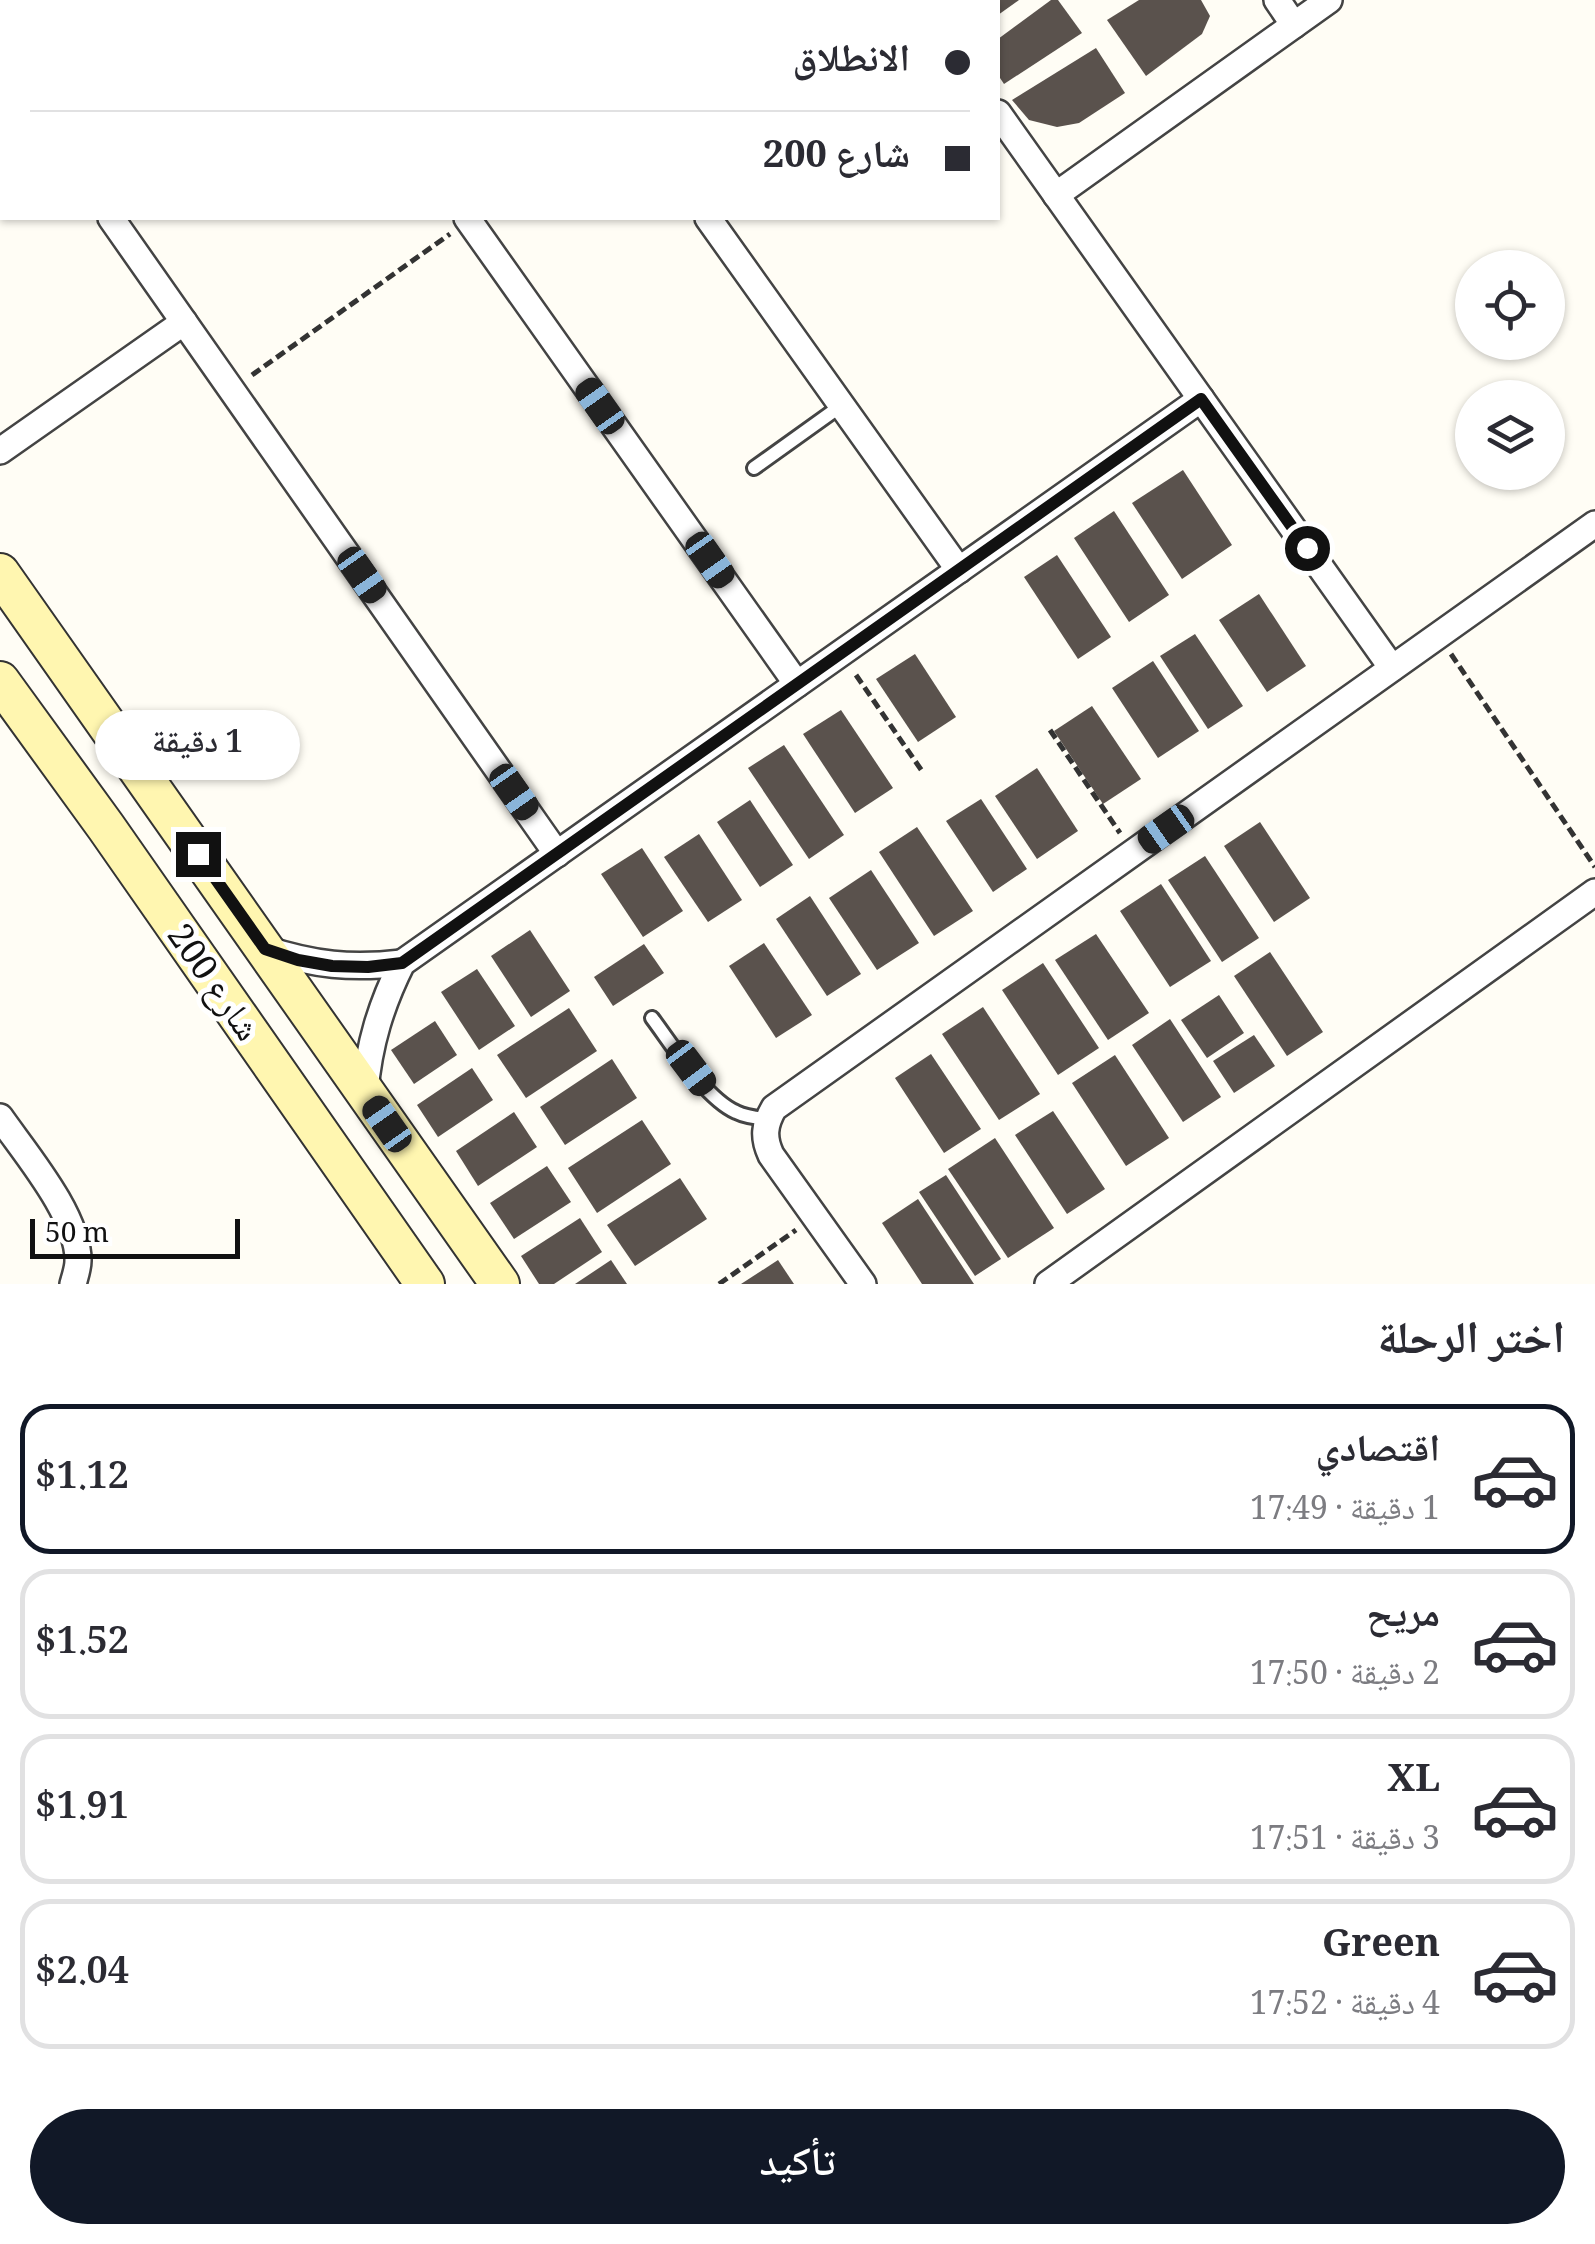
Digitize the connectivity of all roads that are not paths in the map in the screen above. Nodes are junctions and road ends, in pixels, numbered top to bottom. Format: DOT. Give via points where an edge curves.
graph roads {
  1 [pos="1277,0"];
  2 [pos="1329,0"];
  3 [pos="1294,25"];
  4 [pos="1000,116"];
  5 [pos="1056,195"];
  6 [pos="112,220"];
  7 [pos="469,220"];
  8 [pos="709,220"];
  9 [pos="184,322"];
  10 [pos="1201,399"];
  11 [pos="842,406"];
  12 [pos="0,450"];
  13 [pos="754,468"];
  14 [pos="1595,524"];
  15 [pos="959,570"];
  16 [pos="0,573"];
  17 [pos="1392,668"];
  18 [pos="0,681"];
  19 [pos="797,684"];
  20 [pos="154,792"];
  21 [pos="106,828"];
  22 [pos="557,854"];
  23 [pos="1595,892"];
  24 [pos="265,949"];
  25 [pos="402,963"];
  26 [pos="652,1018"];
  27 [pos="364,1091"];
  28 [pos="0,1117"];
  29 [pos="768,1119"];
  30 [pos="418,1281"];
  31 [pos="73,1284"];
  32 [pos="500,1284"];
  33 [pos="863,1284"];
  34 [pos="1048,1284"];
  1 -- 3 [label="street"];
  2 -- 3 [label="street"];
  3 -- 5 [label="street"];
  4 -- 5 [label="street"];
  5 -- 10 [label="street"];
  6 -- 9 [label="street"];
  7 -- 19 [label="street"];
  8 -- 11 [label="street"];
  9 -- 12 [label="street"];
  9 -- 22 [label="street"];
  10 -- 15 [label="street"];
  10 -- 17 [label="street"];
  11 -- 13 [label="lane"];
  11 -- 15 [label="street"];
  14 -- 17 [label="street"];
  15 -- 19 [label="street"];
  16 -- 20 [label="street, شارع 200"];
  17 -- 29 [label="street" via="783,1100"];
  18 -- 21 [label="street, شارع 200"];
  19 -- 22 [label="street"];
  20 -- 21 [label="street"];
  20 -- 24 [label="street, شارع 200"];
  21 -- 30 [label="street, شارع 200"];
  22 -- 25 [label="street"];
  23 -- 34 [label="street"];
  24 -- 25 [label="street" via="332,966"];
  24 -- 27 [label="street, شارع 200"];
  25 -- 27 [label="street" via="375,1024"];
  26 -- 29 [label="lane" via="710,1094 736,1112"];
  27 -- 32 [label="street, شارع 200"];
  28 -- 31 [label="street" via="68,1220 78,1261"];
  29 -- 33 [label="street" via="771,1156"];
}
